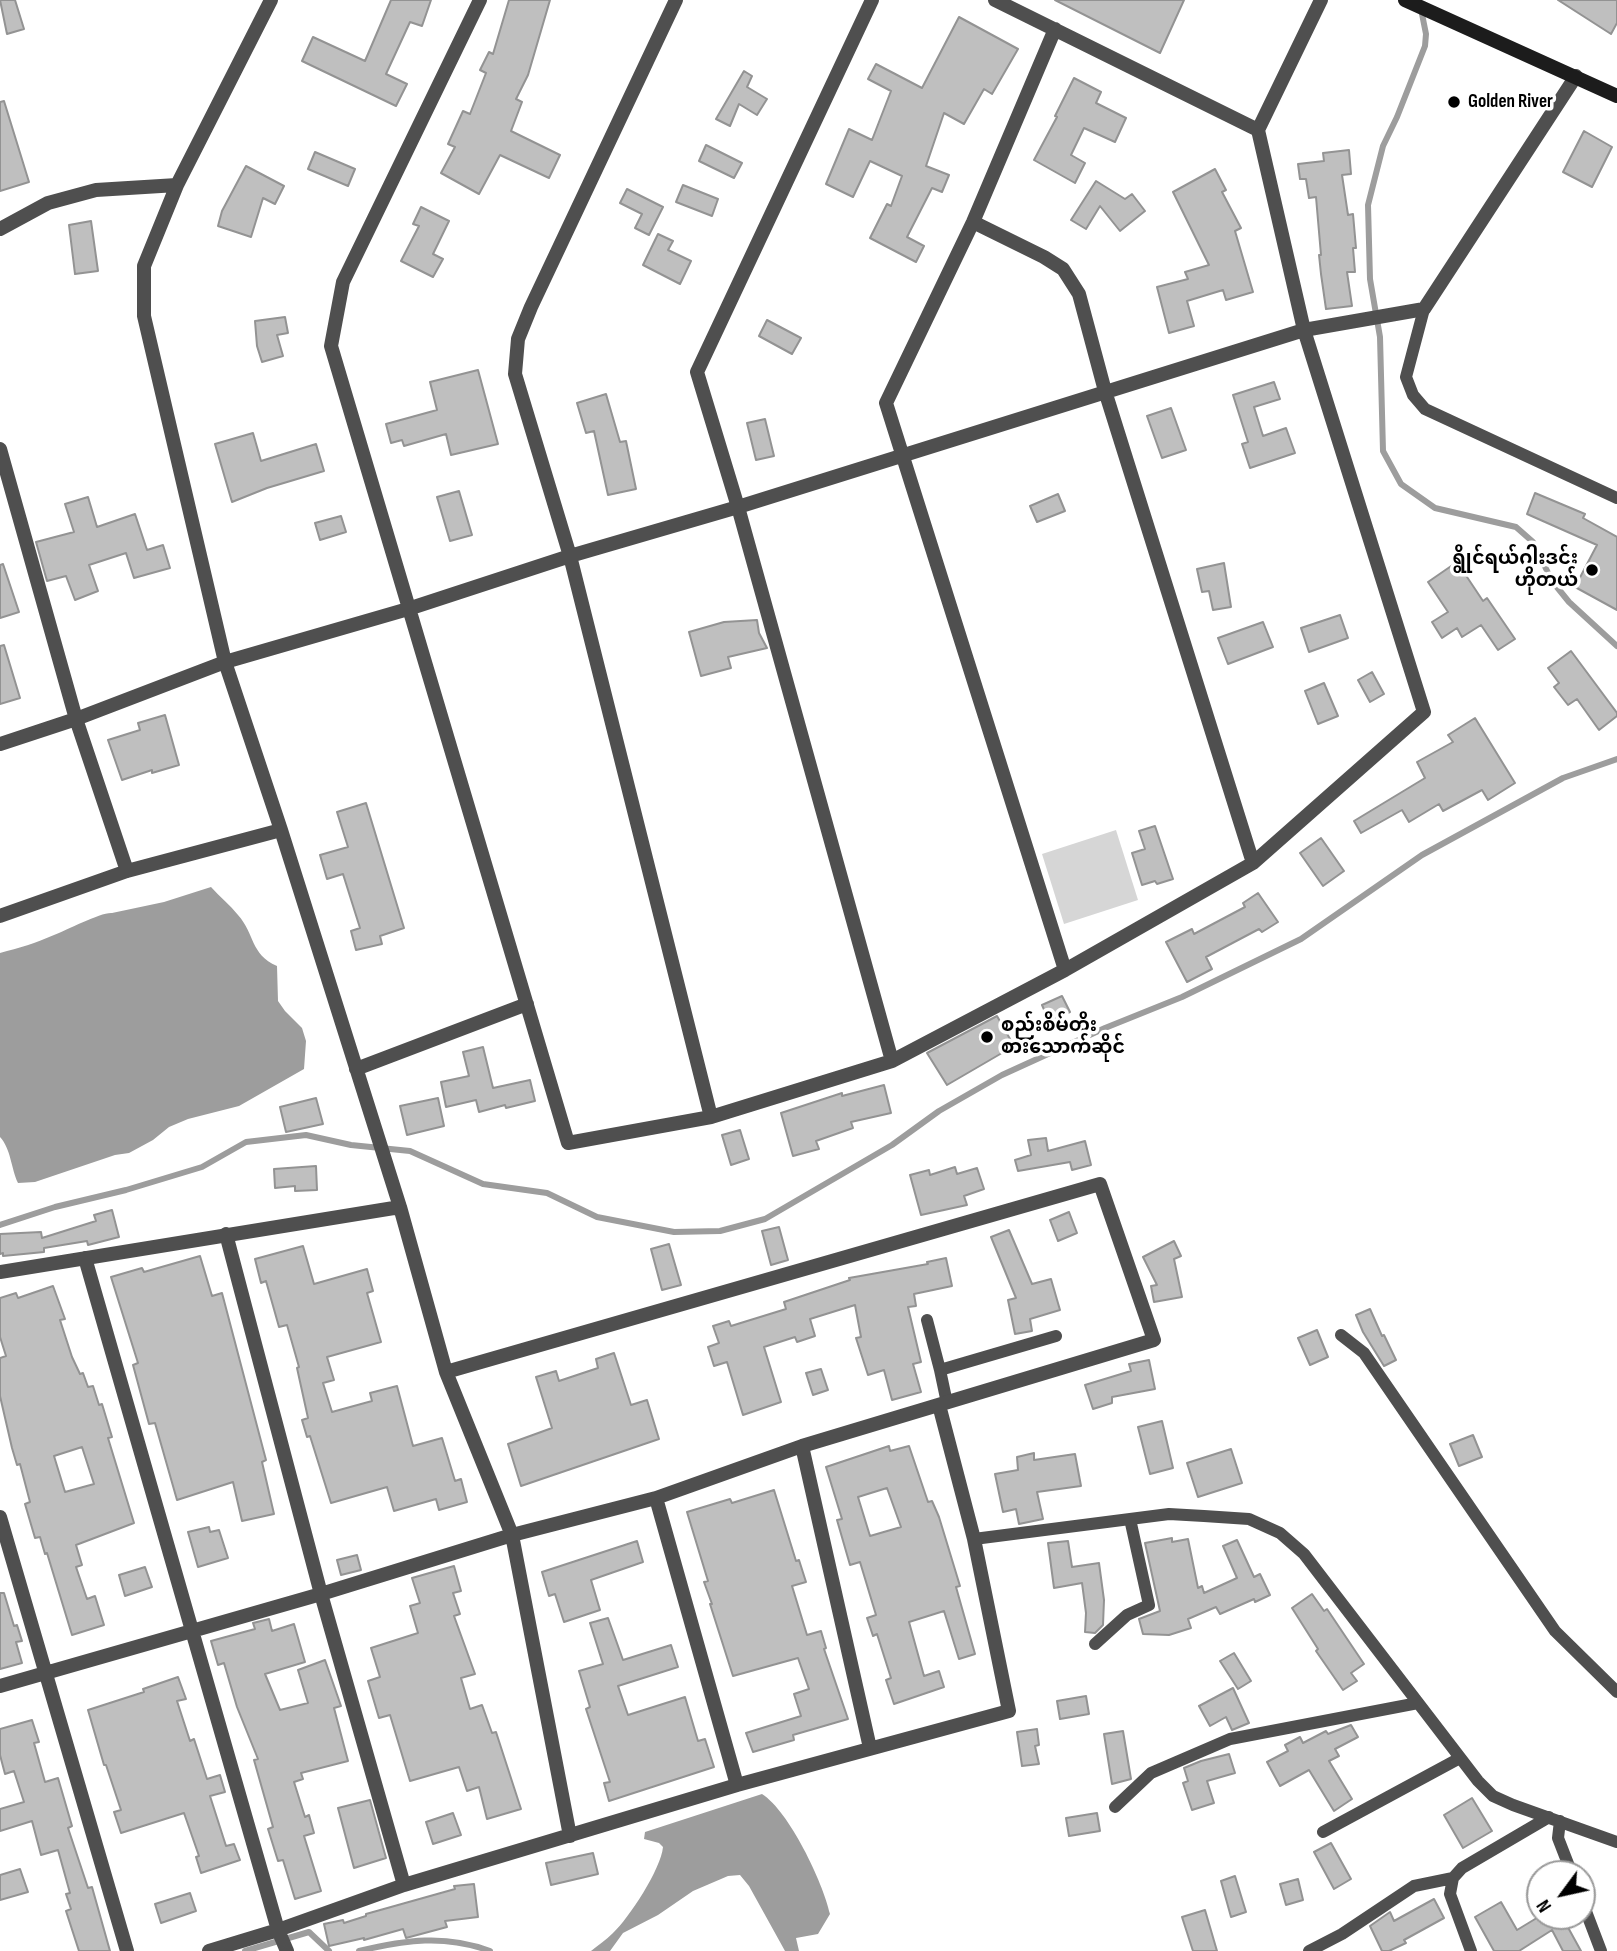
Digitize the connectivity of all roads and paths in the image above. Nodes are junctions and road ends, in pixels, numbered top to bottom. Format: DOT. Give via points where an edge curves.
graph roads {
  1 [pos="271,0"];
  2 [pos="480,0"];
  3 [pos="676,0"];
  4 [pos="872,0"];
  5 [pos="996,0"];
  6 [pos="1321,0"];
  7 [pos="1405,0"];
  8 [pos="1055,29"];
  9 [pos="1576,76"];
  10 [pos="1617,96"];
  11 [pos="1258,130"];
  12 [pos="177,185"];
  13 [pos="973,222"];
  14 [pos="0,229"];
  15 [pos="1424,309"];
  16 [pos="1304,330"];
  17 [pos="1105,391"];
  18 [pos="0,449"];
  19 [pos="901,454"];
  20 [pos="1617,498"];
  21 [pos="738,507"];
  22 [pos="570,556"];
  23 [pos="408,609"];
  24 [pos="225,662"];
  25 [pos="76,719"];
  26 [pos="0,744"];
  27 [pos="281,830"];
  28 [pos="1253,863"];
  29 [pos="127,871"];
  30 [pos="0,916"];
  31 [pos="1065,970"];
  32 [pos="527,1003"];
  33 [pos="892,1060"];
  34 [pos="356,1069"];
  35 [pos="711,1117"];
  36 [pos="400,1207"];
  37 [pos="226,1234"];
  38 [pos="85,1258"];
  39 [pos="0,1272"];
  40 [pos="927,1320"];
  41 [pos="1341,1335"];
  42 [pos="1056,1336"];
  43 [pos="940,1370"];
  44 [pos="446,1373"];
  45 [pos="943,1404"];
  46 [pos="802,1446"];
  47 [pos="656,1498"];
  48 [pos="0,1517"];
  49 [pos="1130,1519"];
  50 [pos="512,1535"];
  51 [pos="974,1539"];
  52 [pos="321,1594"];
  53 [pos="192,1631"];
  54 [pos="1095,1644"];
  55 [pos="46,1673"];
  56 [pos="0,1686"];
  57 [pos="1617,1692"];
  58 [pos="1418,1703"];
  59 [pos="870,1748"];
  60 [pos="1460,1758"];
  61 [pos="737,1785"];
  62 [pos="1115,1807"];
  63 [pos="1554,1819"];
  64 [pos="1323,1832"];
  65 [pos="570,1836"];
  66 [pos="1617,1842"];
  67 [pos="1567,1860"];
  68 [pos="1453,1878"];
  69 [pos="404,1885"];
  70 [pos="278,1930"];
  71 [pos="1593,1930"];
  72 [pos="127,1951"];
  73 [pos="209,1951"];
  74 [pos="287,1951"];
  75 [pos="1309,1951"];
  76 [pos="1471,1951"];
  77 [pos="1601,1951"];
  1 -- 12 [label="street"];
  2 -- 23 [label="street" via="343,282 331,346"];
  3 -- 22 [label="street" via="518,339 515,374"];
  4 -- 21 [label="street" via="697,373"];
  5 -- 8 [label="street"];
  6 -- 11 [label="street"];
  7 -- 9 [label="main road"];
  8 -- 11 [label="street"];
  8 -- 13 [label="street"];
  9 -- 10 [label="main road"];
  9 -- 15 [label="street"];
  11 -- 16 [label="street"];
  12 -- 14 [label="street" via="96,190 48,203"];
  12 -- 24 [label="street" via="144,266 144,316"];
  13 -- 17 [label="street" via="1063,269 1079,294"];
  13 -- 19 [label="street" via="886,403"];
  15 -- 16 [label="street"];
  15 -- 20 [label="lane" via="1406,377 1425,409"];
  16 -- 17 [label="street"];
  16 -- 28 [label="street" via="1424,712"];
  17 -- 19 [label="street"];
  17 -- 28 [label="street"];
  18 -- 25 [label="street"];
  19 -- 21 [label="street"];
  19 -- 31 [label="street"];
  21 -- 22 [label="street"];
  21 -- 33 [label="street"];
  22 -- 23 [label="street"];
  22 -- 35 [label="street"];
  23 -- 24 [label="street"];
  23 -- 32 [label="street"];
  24 -- 25 [label="street"];
  24 -- 27 [label="street"];
  25 -- 26 [label="street"];
  25 -- 29 [label="street"];
  27 -- 29 [label="street"];
  27 -- 34 [label="street"];
  28 -- 31 [label="street"];
  29 -- 30 [label="street"];
  31 -- 33 [label="street"];
  32 -- 34 [label="street"];
  32 -- 35 [label="street" via="568,1143"];
  33 -- 35 [label="street"];
  34 -- 36 [label="street"];
  36 -- 37 [label="street"];
  36 -- 44 [label="street"];
  37 -- 38 [label="street"];
  37 -- 52 [label="street"];
  38 -- 39 [label="street"];
  38 -- 53 [label="street"];
  40 -- 43 [label="lane"];
  41 -- 57 [label="lane" via="1364,1353 1555,1631"];
  42 -- 43 [label="lane"];
  43 -- 45 [label="lane"];
  44 -- 45 [label="street" via="1100,1184 1154,1340"];
  44 -- 50 [label="street"];
  45 -- 46 [label="street"];
  45 -- 51 [label="street"];
  46 -- 47 [label="street"];
  46 -- 59 [label="street"];
  47 -- 50 [label="street"];
  47 -- 61 [label="street"];
  48 -- 55 [label="street"];
  49 -- 51 [label="lane"];
  49 -- 54 [label="lane" via="1149,1605 1127,1615"];
  49 -- 58 [label="lane" via="1169,1514 1249,1520 1280,1533 1304,1555"];
  50 -- 52 [label="street"];
  50 -- 65 [label="street"];
  51 -- 59 [label="street" via="1009,1711"];
  52 -- 53 [label="street"];
  52 -- 69 [label="street"];
  53 -- 55 [label="street"];
  53 -- 70 [label="street"];
  55 -- 56 [label="street"];
  55 -- 72 [label="street"];
  58 -- 60 [label="lane"];
  58 -- 62 [label="lane" via="1230,1739 1151,1773"];
  59 -- 61 [label="street"];
  60 -- 63 [label="lane" via="1493,1796"];
  60 -- 64 [label="lane"];
  61 -- 65 [label="street"];
  63 -- 66 [label="lane"];
  63 -- 67 [label="lane"];
  63 -- 68 [label="lane" via="1462,1868"];
  65 -- 69 [label="street"];
  68 -- 75 [label="lane" via="1414,1886"];
  68 -- 76 [label="lane" via="1450,1894"];
  69 -- 70 [label="street"];
  70 -- 73 [label="street"];
  70 -- 74 [label="street"];
  71 -- 77 [label="lane"];
}
